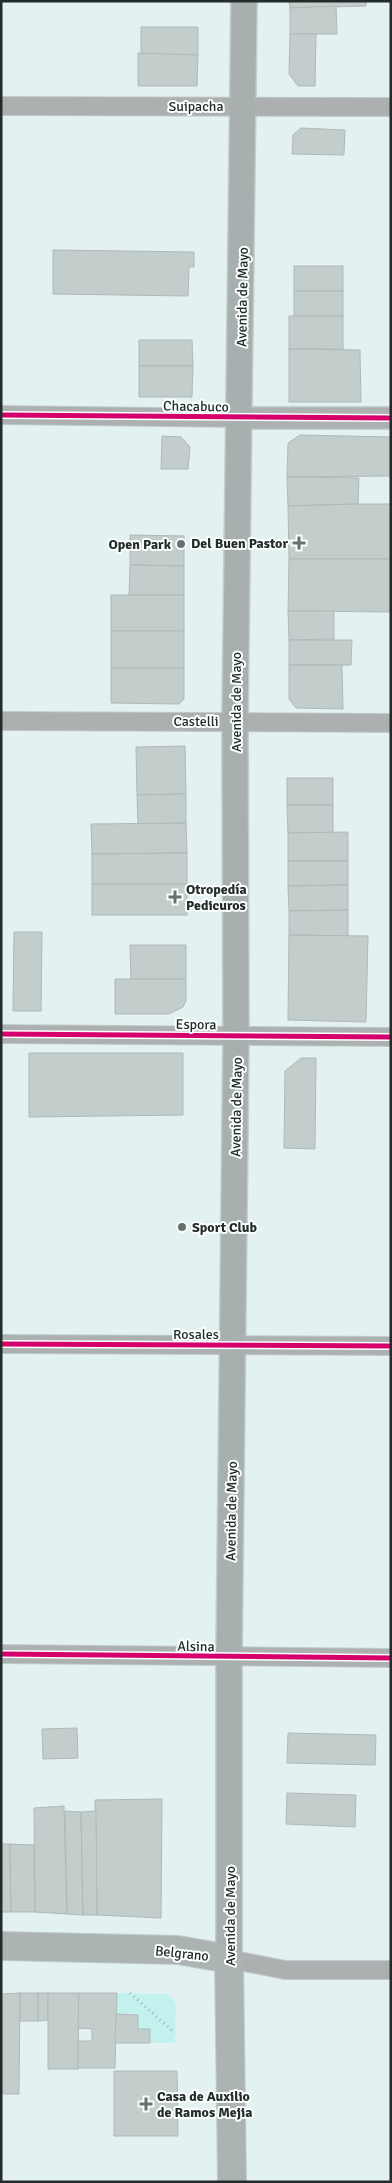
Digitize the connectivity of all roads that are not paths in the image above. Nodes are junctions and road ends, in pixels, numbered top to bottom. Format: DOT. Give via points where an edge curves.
graph roads {
  1 [pos="244,1"];
  2 [pos="1,106"];
  3 [pos="244,106"];
  4 [pos="391,107"];
  5 [pos="1,415"];
  6 [pos="239,418"];
  7 [pos="391,418"];
  8 [pos="235,721"];
  9 [pos="1,722"];
  10 [pos="391,723"];
  11 [pos="1,1034"];
  12 [pos="236,1036"];
  13 [pos="391,1037"];
  14 [pos="1,1344"];
  15 [pos="234,1345"];
  16 [pos="391,1346"];
  17 [pos="1,1654"];
  18 [pos="229,1658"];
  19 [pos="391,1658"];
  20 [pos="1,1946"];
  21 [pos="229,1959"];
  22 [pos="391,1970"];
  23 [pos="232,2182"];
  1 -- 3 [label="main road, Avenida de Mayo"];
  2 -- 3 [label="street, Suipacha"];
  3 -- 4 [label="street, Suipacha"];
  3 -- 6 [label="main road, Avenida de Mayo"];
  5 -- 6 [label="street, Chacabuco"];
  6 -- 7 [label="street, Chacabuco"];
  6 -- 8 [label="main road, Avenida de Mayo"];
  8 -- 9 [label="street, Castelli"];
  8 -- 10 [label="street, Castelli"];
  8 -- 12 [label="main road, Avenida de Mayo"];
  11 -- 12 [label="street, Espora"];
  12 -- 13 [label="street, Espora"];
  12 -- 15 [label="main road, Avenida de Mayo"];
  14 -- 15 [label="street, Rosales"];
  15 -- 16 [label="street, Rosales"];
  15 -- 18 [label="main road, Avenida de Mayo"];
  17 -- 18 [label="street, Alsina"];
  18 -- 19 [label="street, Alsina"];
  18 -- 21 [label="main road, Avenida de Mayo"];
  20 -- 21 [label="main road, Belgrano" via="178,1950"];
  21 -- 22 [label="street, Belgrano" via="285,1970"];
  21 -- 23 [label="main road, Avenida de Mayo"];
}
